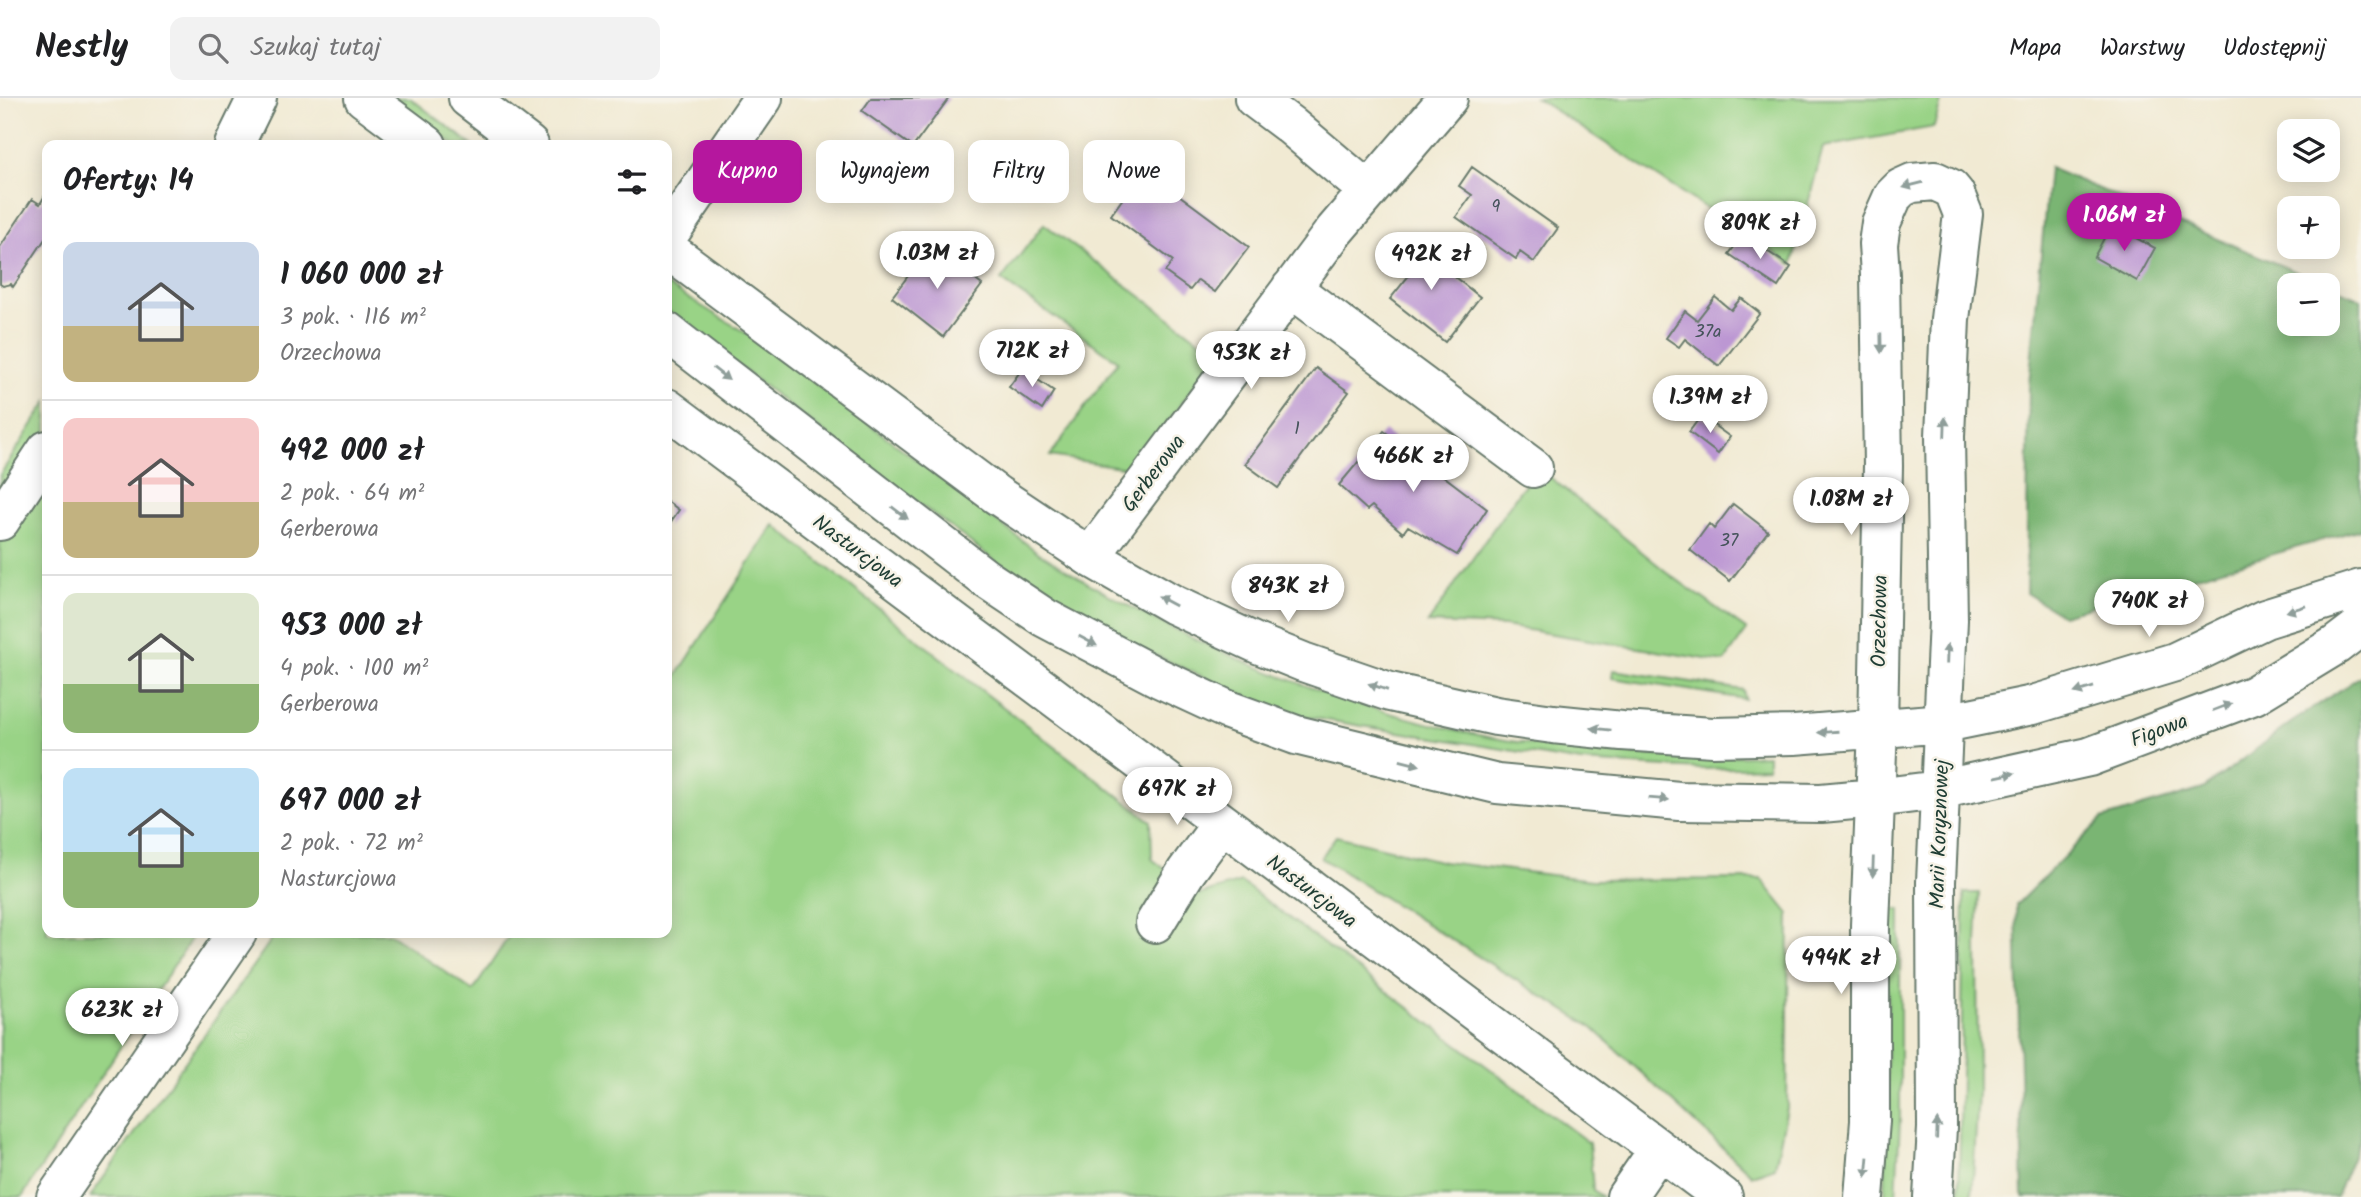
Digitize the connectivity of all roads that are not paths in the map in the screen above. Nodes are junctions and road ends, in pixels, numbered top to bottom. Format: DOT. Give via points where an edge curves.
graph roads {
  1 [pos="257,98"];
  2 [pos="364,98"];
  3 [pos="468,98"];
  4 [pos="763,98"];
  5 [pos="1254,98"];
  6 [pos="1448,98"];
  7 [pos="236,140"];
  8 [pos="419,140"];
  9 [pos="523,140"];
  10 [pos="1367,190"];
  11 [pos="672,230"];
  12 [pos="672,253"];
  13 [pos="1291,288"];
  14 [pos="672,336"];
  15 [pos="672,412"];
  16 [pos="42,458"];
  17 [pos="1533,468"];
  18 [pos="0,521"];
  19 [pos="1090,557"];
  20 [pos="2361,589"];
  21 [pos="2361,626"];
  22 [pos="1945,723"];
  23 [pos="1878,728"];
  24 [pos="1939,790"];
  25 [pos="1875,799"];
  26 [pos="1222,823"];
  27 [pos="1155,923"];
  28 [pos="234,938"];
  29 [pos="1659,1149"];
  30 [pos="56,1197"];
  31 [pos="1626,1197"];
  32 [pos="1723,1197"];
  33 [pos="1864,1197"];
  34 [pos="1933,1197"];
  1 -- 7 [label="street"];
  2 -- 8 [label="street"];
  3 -- 9 [label="street"];
  4 -- 11 [label="street"];
  5 -- 10 [label="street"];
  6 -- 10 [label="street, Gerberowa"];
  10 -- 13 [label="street, Gerberowa"];
  12 -- 19 [label="street" via="997,495"];
  13 -- 17 [label="street"];
  13 -- 19 [label="street, Gerberowa"];
  14 -- 25 [label="street, Figowa, one-way" via="985,578 1045,618 1228,710 1296,735 1497,784 1679,801"];
  15 -- 26 [label="street, Nasturcjowa"];
  16 -- 18 [label="street"];
  23 -- 19 [label="street, one-way" via="1713,737 1496,716 1390,692 1303,662 1174,605"];
  20 -- 22 [label="street, one-way" via="2265,619 2175,662 2033,705"];
  24 -- 21 [label="street, Figowa, one-way" via="2089,757 2254,695"];
  22 -- 23 [label="street"];
  22 -- 23 [label="street, Orzechowa, one-way" via="1945,436 1950,319 1963,214 1950,188 1935,181 1901,188 1881,223 1878,244 1883,466"];
  22 -- 24 [label="street, Marii Koryznowej"];
  23 -- 25 [label="street, Orzechowa"];
  24 -- 25 [label="street, Figowa"];
  34 -- 24 [label="street, Marii Koryznowej, one-way"];
  25 -- 33 [label="street, one-way" via="1870,1121"];
  26 -- 27 [label="street"];
  26 -- 29 [label="street, Nasturcjowa"];
  28 -- 30 [label="street"];
  29 -- 31 [label="street"];
  29 -- 32 [label="street, Nasturcjowa"];
}
